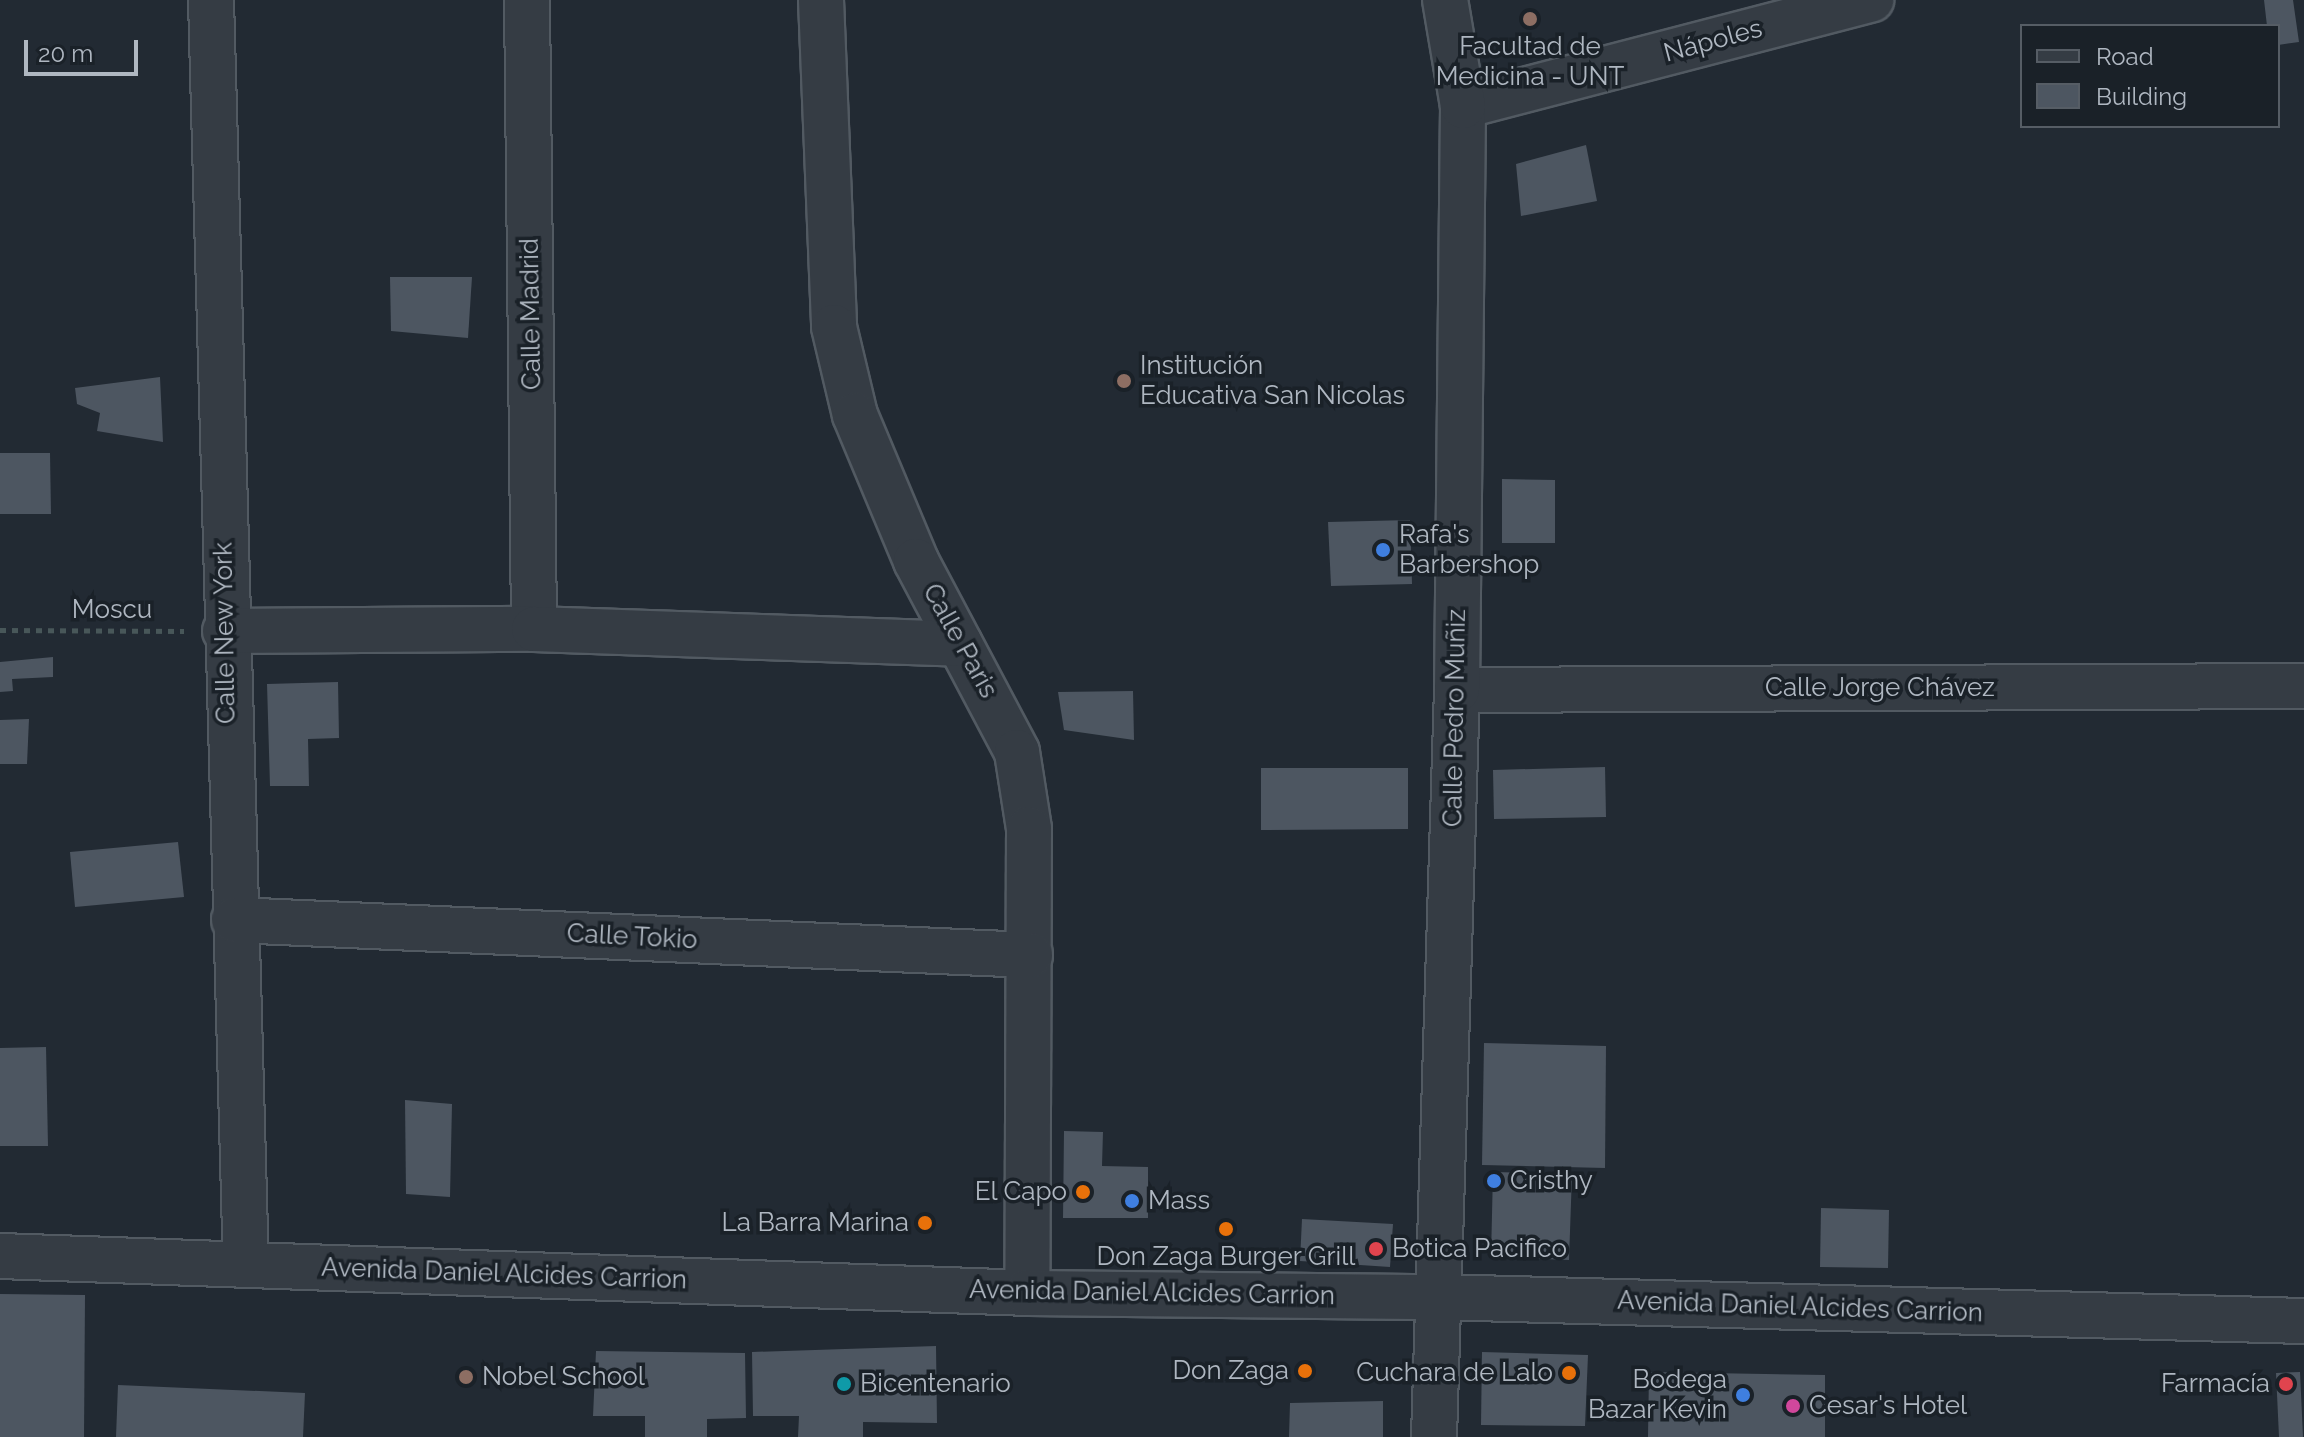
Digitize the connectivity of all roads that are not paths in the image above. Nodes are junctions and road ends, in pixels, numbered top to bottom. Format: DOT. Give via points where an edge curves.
graph roads {
  1 [pos="211,0"];
  2 [pos="527,0"];
  3 [pos="821,0"];
  4 [pos="1445,0"];
  5 [pos="1871,0"];
  6 [pos="1463,106"];
  7 [pos="534,629"];
  8 [pos="225,631"];
  9 [pos="960,644"];
  10 [pos="2304,686"];
  11 [pos="1457,690"];
  12 [pos="234,920"];
  13 [pos="1030,955"];
  14 [pos="0,1256"];
  15 [pos="246,1265"];
  16 [pos="1027,1293"];
  17 [pos="1439,1297"];
  18 [pos="2304,1321"];
  19 [pos="1434,1437"];
  1 -- 8 [label="street, Calle New York"];
  2 -- 7 [label="street, Calle Madrid"];
  3 -- 9 [label="street, Calle Paris" via="834,327 855,415 916,561"];
  4 -- 6 [label="street, Calle Pedro Muñiz"];
  5 -- 6 [label="street, Nápoles"];
  6 -- 11 [label="street, Calle Pedro Muñiz"];
  7 -- 8 [label="street"];
  7 -- 9 [label="street"];
  8 -- 12 [label="street, Calle New York"];
  9 -- 13 [label="street, Calle Paris" via="1017,752 1029,829"];
  10 -- 11 [label="street, Calle Jorge Chávez"];
  11 -- 17 [label="street, Calle Pedro Muñiz"];
  12 -- 13 [label="street, Calle Tokio"];
  12 -- 15 [label="street, Calle New York"];
  13 -- 16 [label="street, Calle Paris"];
  14 -- 15 [label="street, Avenida Daniel Alcides Carrion"];
  15 -- 16 [label="street, Avenida Daniel Alcides Carrion"];
  16 -- 17 [label="street, Avenida Daniel Alcides Carrion"];
  17 -- 18 [label="street, Avenida Daniel Alcides Carrion"];
  17 -- 19 [label="street, Calle Pedro Muñiz"];
}
